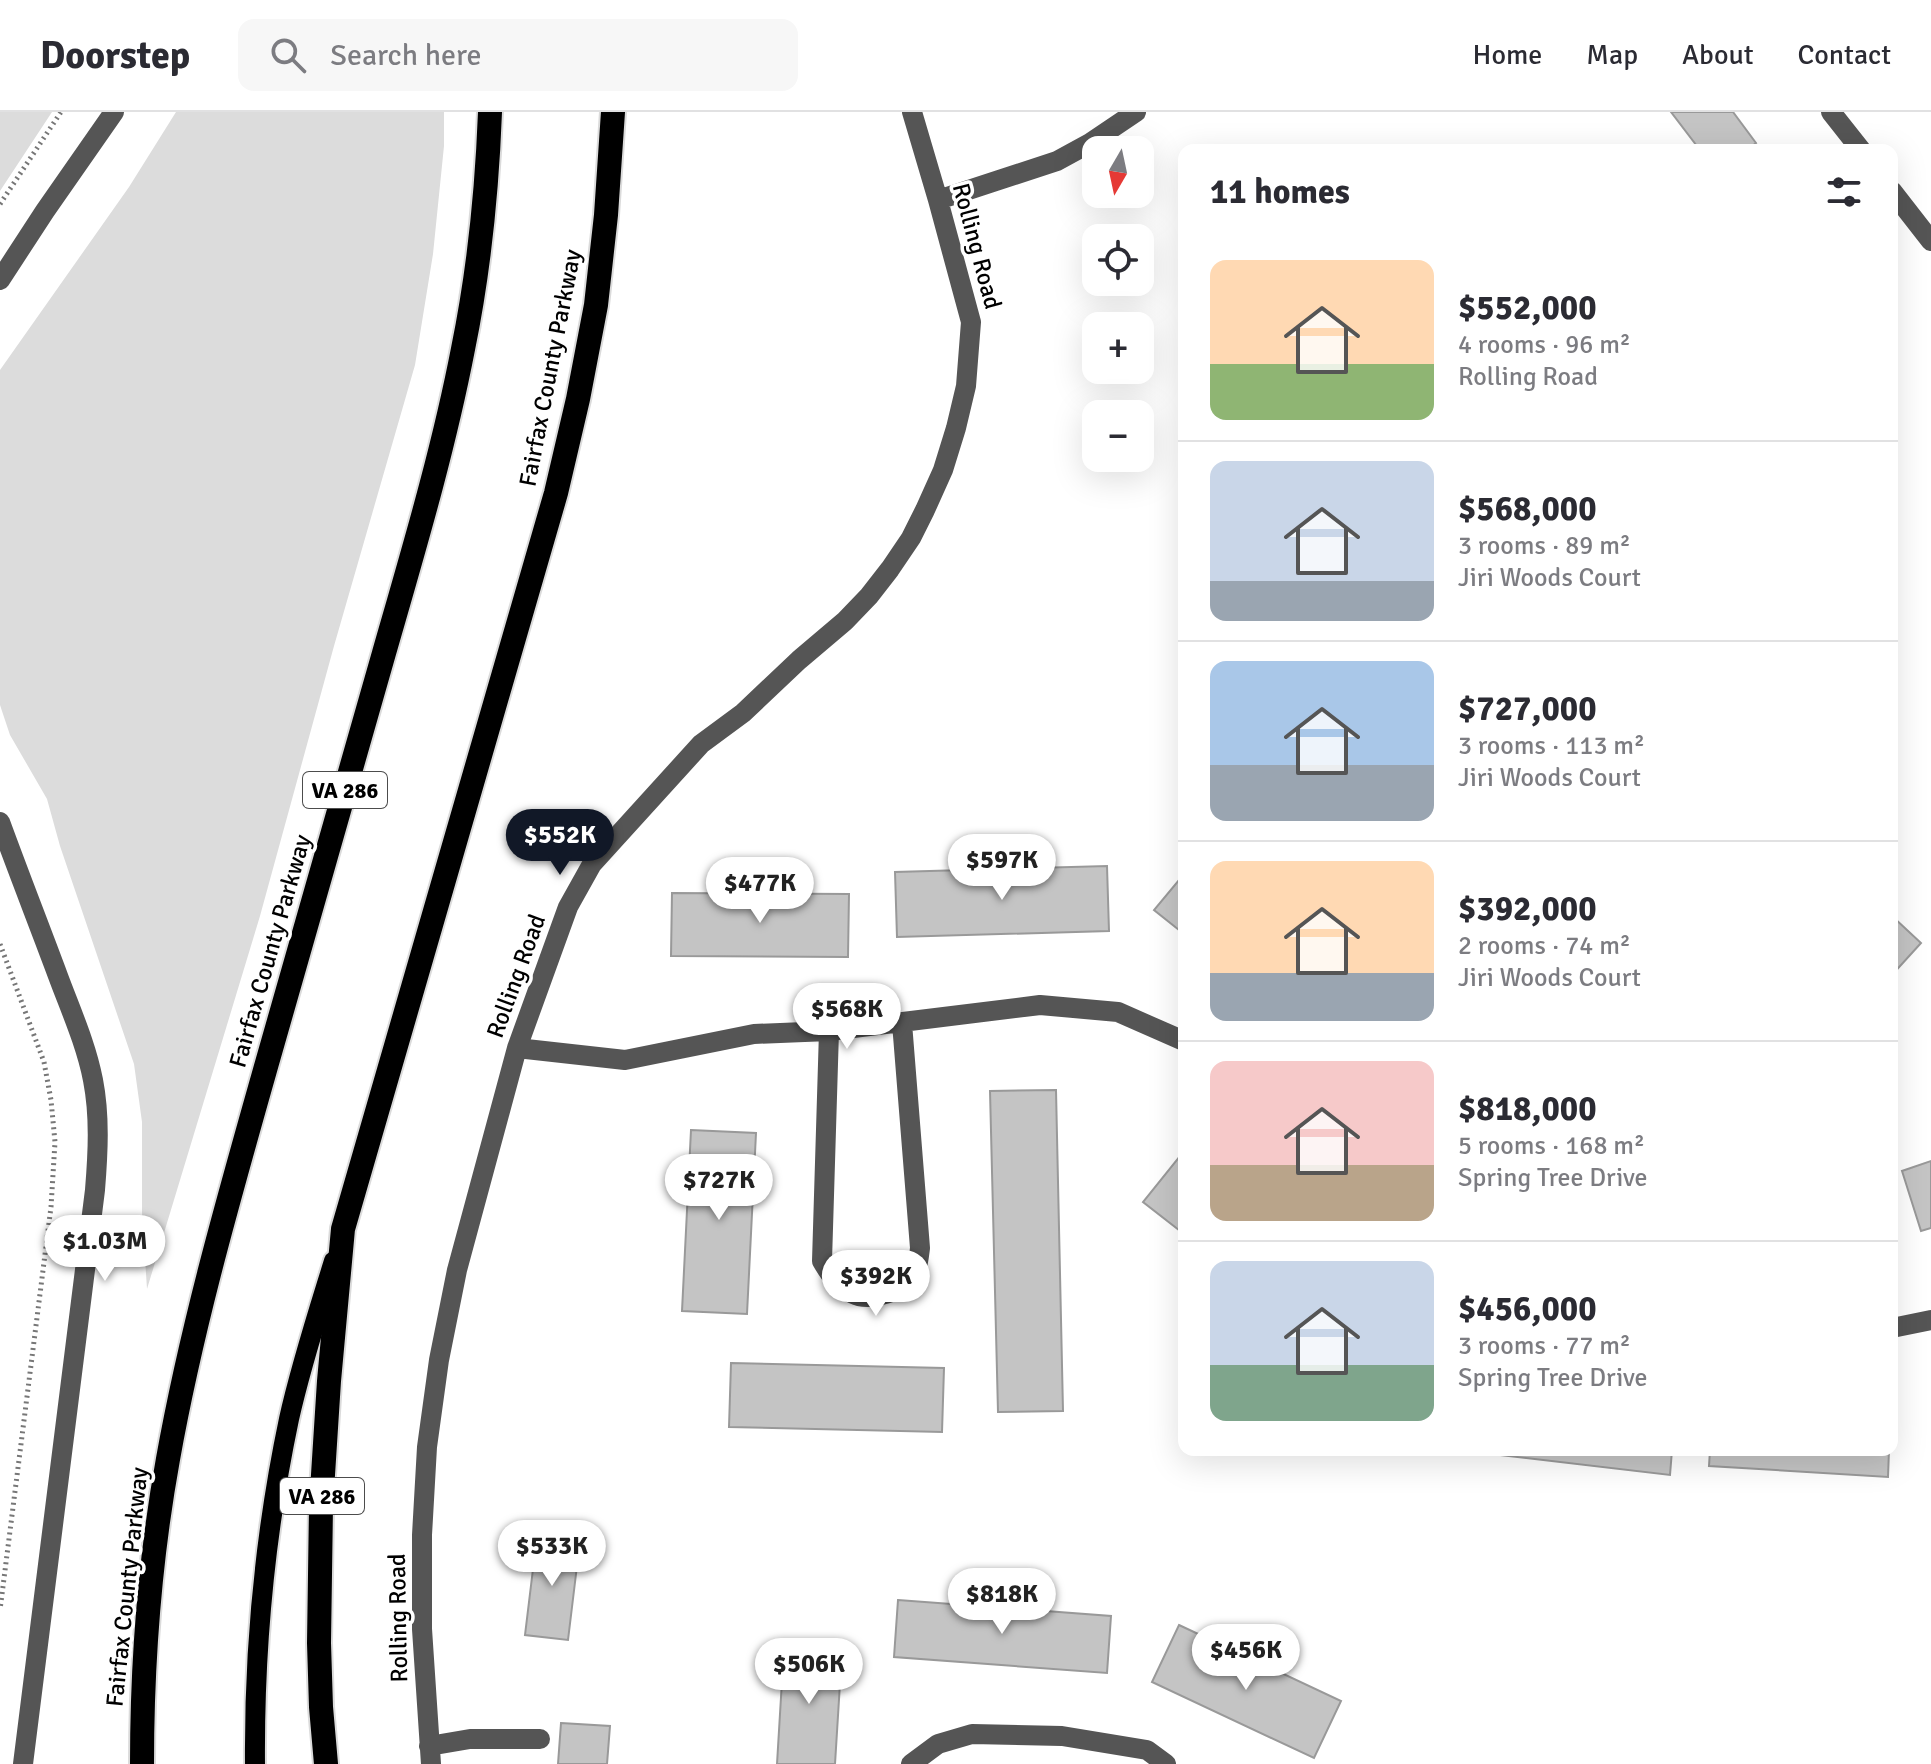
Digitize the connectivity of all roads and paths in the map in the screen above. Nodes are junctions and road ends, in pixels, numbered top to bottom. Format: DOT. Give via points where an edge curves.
graph roads {
  1 [pos="61,112"];
  2 [pos="114,112"];
  3 [pos="490,112"];
  4 [pos="613,112"];
  5 [pos="912,112"];
  6 [pos="1136,112"];
  7 [pos="1831,112"];
  8 [pos="1856,144"];
  9 [pos="1898,199"];
  10 [pos="938,200"];
  11 [pos="0,204"];
  12 [pos="1931,241"];
  13 [pos="0,280"];
  14 [pos="0,822"];
  15 [pos="0,944"];
  16 [pos="902,1023"];
  17 [pos="829,1031"];
  18 [pos="1178,1038"];
  19 [pos="517,1048"];
  20 [pos="343,1229"];
  21 [pos="1931,1320"];
  22 [pos="1898,1327"];
  23 [pos="0,1610"];
  24 [pos="540,1739"];
  25 [pos="430,1755"];
  26 [pos="23,1764"];
  27 [pos="142,1764"];
  28 [pos="255,1764"];
  29 [pos="326,1764"];
  30 [pos="911,1764"];
  31 [pos="1166,1764"];
  1 -- 11 [label="path"];
  2 -- 13 [label="street"];
  3 -- 27 [label="highway, Fairfax County Parkway / VA 286" via="483,220 451,405 186,1370 153,1571 144,1654"];
  4 -- 20 [label="highway, Fairfax County Parkway / VA 286" via="596,305 556,493"];
  5 -- 10 [label="street, Rolling Road"];
  6 -- 10 [label="street" via="1057,161"];
  7 -- 8 [label="street"];
  9 -- 12 [label="street"];
  10 -- 19 [label="street, Rolling Road" via="971,322 966,386 956,428 925,510 869,596 743,713 701,744 592,864 568,907"];
  14 -- 26 [label="street" via="87,1052 98,1154"];
  15 -- 23 [label="path" via="44,1062 55,1142"];
  16 -- 17 [label="street"];
  16 -- 17 [label="street" via="920,1248 915,1274 900,1290 873,1296 855,1295 831,1278 822,1261"];
  16 -- 18 [label="street" via="1040,1005 1118,1012"];
  17 -- 19 [label="street" via="754,1034 625,1060"];
  19 -- 25 [label="street, Rolling Road" via="457,1270 427,1447 422,1629"];
  20 -- 28 [label="main road" via="306,1350 274,1499 257,1647"];
  20 -- 29 [label="highway, VA 286" via="321,1506 319,1643"];
  21 -- 22 [label="street"];
  24 -- 25 [label="street" via="470,1739"];
  30 -- 31 [label="street" via="938,1744 972,1734 1062,1736 1147,1750"];
}
